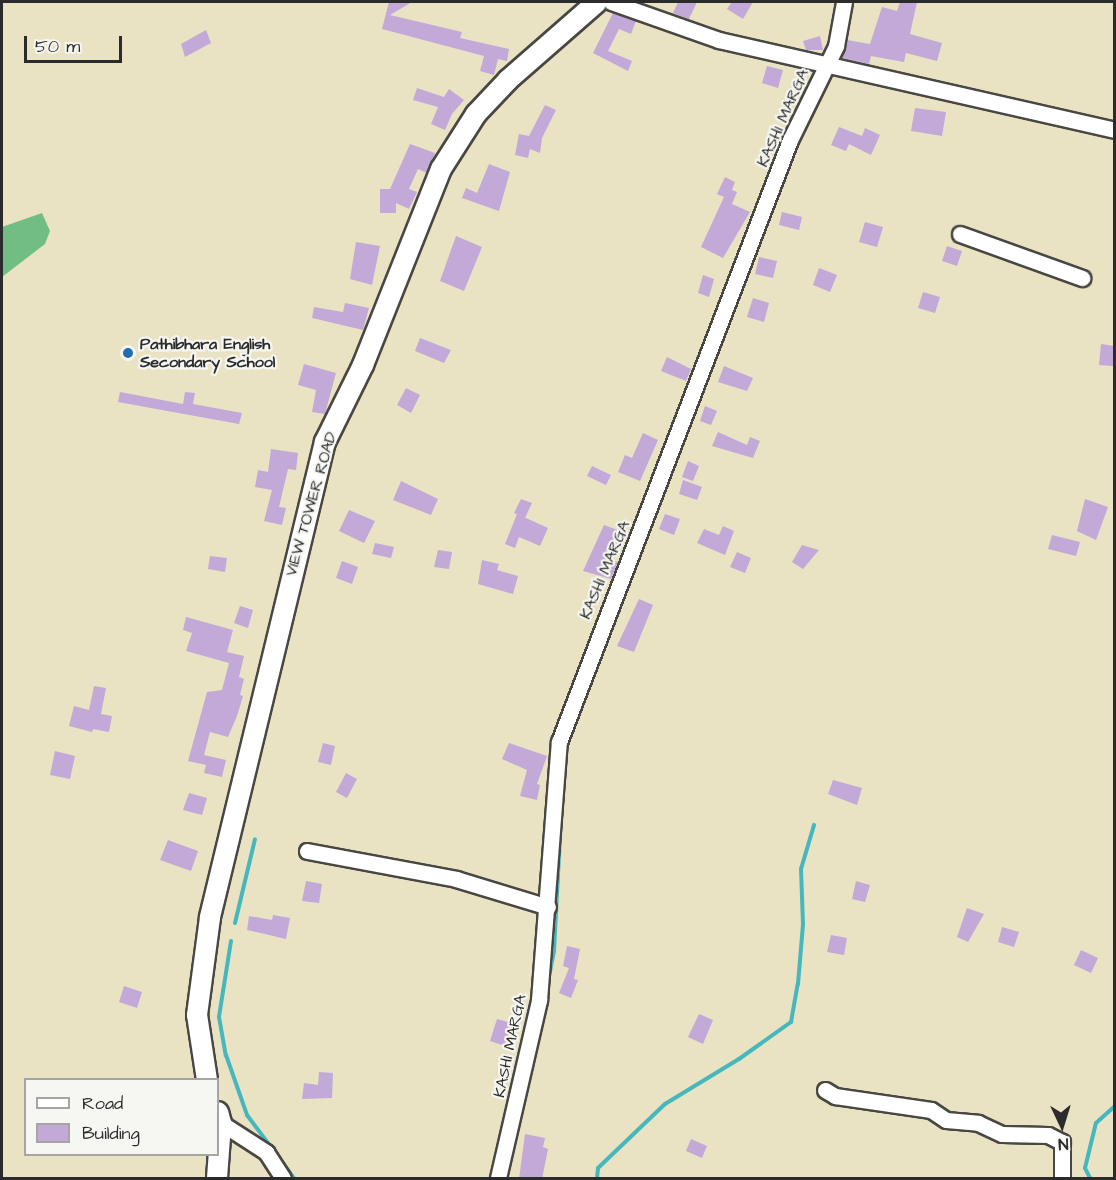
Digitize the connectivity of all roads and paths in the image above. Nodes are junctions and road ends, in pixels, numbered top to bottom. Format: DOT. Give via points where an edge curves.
graph roads {
  1 [pos="597,2"];
  2 [pos="611,2"];
  3 [pos="844,2"];
  4 [pos="826,67"];
  5 [pos="1114,130"];
  6 [pos="960,234"];
  7 [pos="1082,278"];
  8 [pos="307,851"];
  9 [pos="548,907"];
  10 [pos="207,1078"];
  11 [pos="825,1090"];
  12 [pos="219,1118"];
  13 [pos="218,1156"];
  14 [pos="217,1179"];
  15 [pos="283,1179"];
  16 [pos="498,1179"];
  17 [pos="1062,1179"];
  1 -- 10 [label="street, VIEW TOWER ROAD" via="484,106 441,169 363,365 325,442 210,917 197,1015"];
  2 -- 4 [label="street" via="719,40"];
  3 -- 4 [label="street, KASHI MARGA" via="836,45"];
  4 -- 5 [label="street"];
  4 -- 9 [label="street, KASHI MARGA" via="790,140 559,742"];
  6 -- 7 [label="street"];
  8 -- 9 [label="street" via="456,879"];
  9 -- 16 [label="street, KASHI MARGA" via="539,1000"];
  11 -- 17 [label="street" via="835,1096 932,1110 946,1120 978,1124 1002,1134 1048,1135 1062,1142"];
  12 -- 15 [label="street" via="266,1152"];
  13 -- 14 [label="street"];
}
